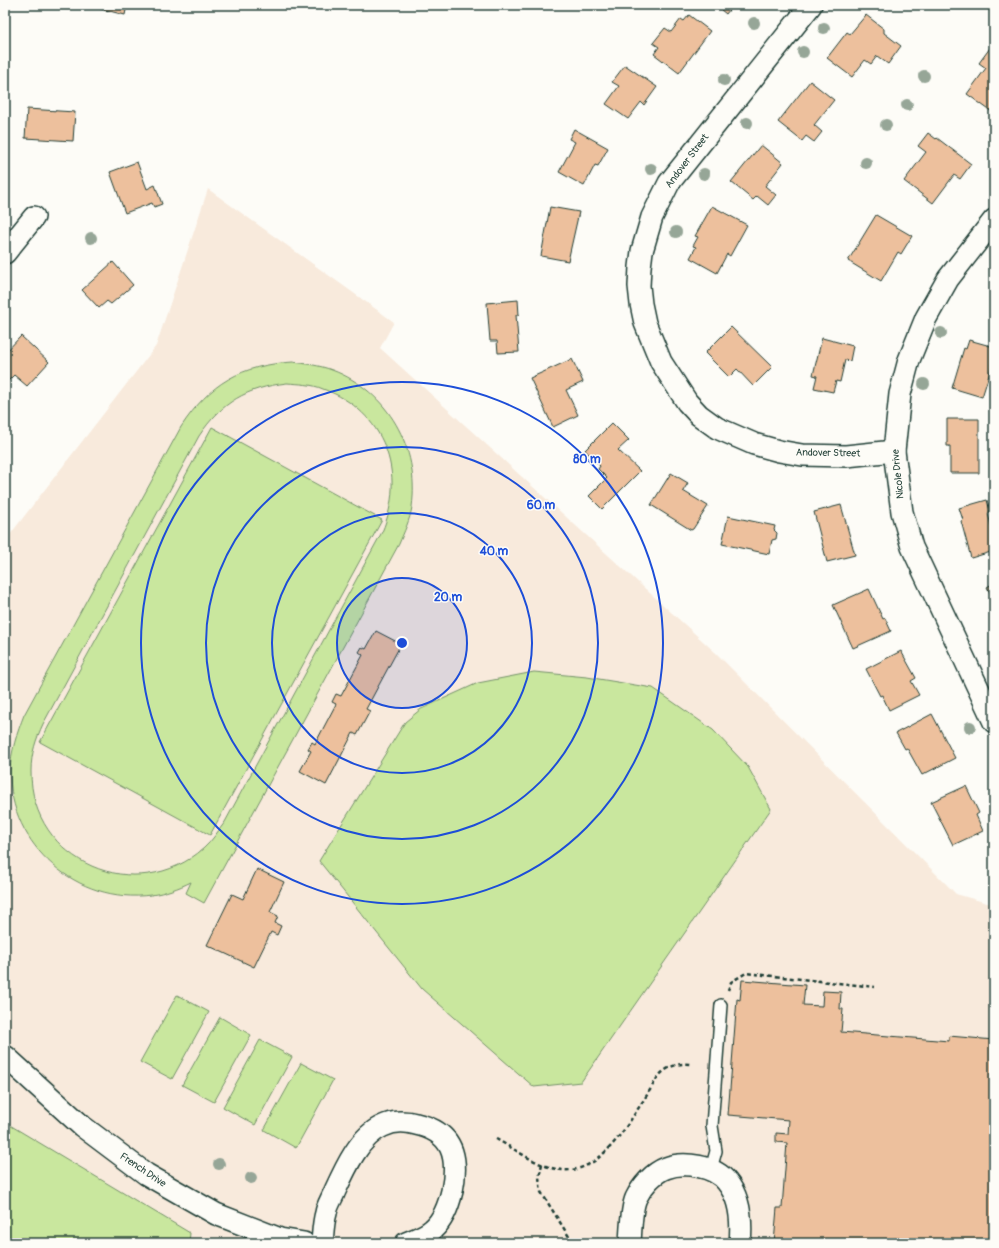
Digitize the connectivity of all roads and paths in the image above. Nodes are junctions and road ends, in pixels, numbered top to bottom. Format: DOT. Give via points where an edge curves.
graph roads {
  1 [pos="811,5"];
  2 [pos="34,218"];
  3 [pos="994,220"];
  4 [pos="5,253"];
  5 [pos="894,451"];
  6 [pos="993,715"];
  7 [pos="875,987"];
  8 [pos="721,1005"];
  9 [pos="5,1056"];
  10 [pos="690,1064"];
  11 [pos="496,1138"];
  12 [pos="542,1164"];
  13 [pos="711,1169"];
  14 [pos="304,1243"];
  15 [pos="322,1243"];
  16 [pos="406,1243"];
  17 [pos="573,1243"];
  18 [pos="630,1243"];
  19 [pos="740,1243"];
  1 -- 5 [label="street, Andover Street" via="669,183 652,218 642,251 639,286 641,304 645,323 661,362 687,402 717,428 754,444 802,455 846,456"];
  2 -- 4 [label="street"];
  3 -- 5 [label="street, Nicole Drive" via="948,279 926,318 909,360 900,394"];
  5 -- 6 [label="street, Nicole Drive" via="902,512 912,547"];
  7 -- 8 [label="path" via="746,973 732,982"];
  8 -- 13 [label="lane" via="712,1126 716,1151"];
  9 -- 14 [label="street, French Drive" via="82,1126 146,1174 216,1214 280,1239"];
  10 -- 12 [label="path" via="670,1067 660,1074 624,1129 594,1162 569,1170"];
  11 -- 12 [label="path"];
  12 -- 17 [label="path" via="539,1177 541,1192"];
  13 -- 18 [label="street" via="681,1165 666,1168 652,1176 636,1199"];
  13 -- 19 [label="street" via="727,1181 734,1194 740,1215"];
  15 -- 16 [label="street" via="326,1212 344,1170 371,1133 395,1122 411,1123 434,1130 450,1147 455,1161 450,1199 444,1214 433,1229"];
}
